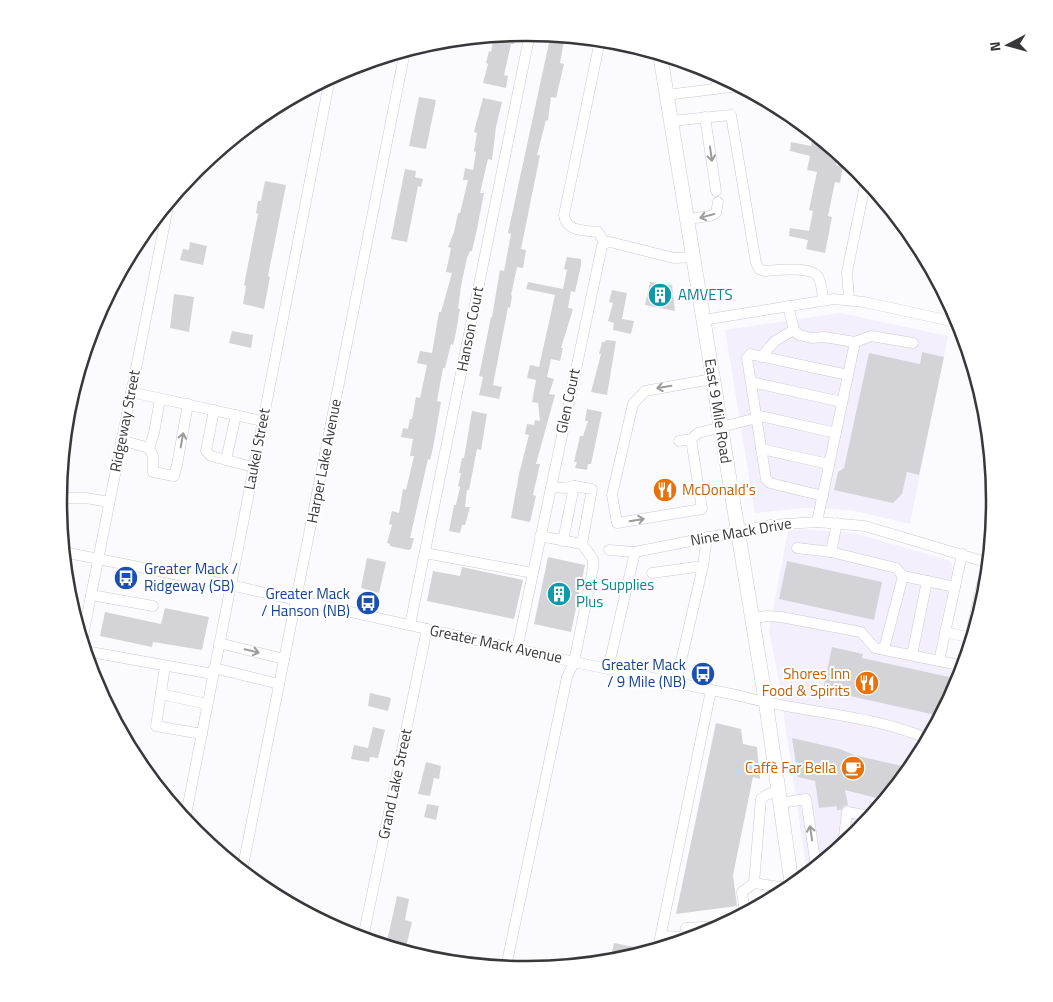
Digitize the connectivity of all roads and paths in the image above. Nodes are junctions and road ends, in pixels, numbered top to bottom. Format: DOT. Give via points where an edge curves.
graph roads {
  1 [pos="528,41"];
  2 [pos="599,47"];
  3 [pos="404,58"];
  4 [pos="661,62"];
  5 [pos="717,83"];
  6 [pos="328,87"];
  7 [pos="727,88"];
  8 [pos="715,89"];
  9 [pos="666,95"];
  10 [pos="705,118"];
  11 [pos="671,122"];
  12 [pos="864,189"];
  13 [pos="716,191"];
  14 [pos="718,202"];
  15 [pos="165,217"];
  16 [pos="687,219"];
  17 [pos="605,243"];
  18 [pos="693,257"];
  19 [pos="849,299"];
  20 [pos="823,300"];
  21 [pos="788,306"];
  22 [pos="703,320"];
  23 [pos="949,321"];
  24 [pos="794,330"];
  25 [pos="855,342"];
  26 [pos="914,343"];
  27 [pos="761,357"];
  28 [pos="848,375"];
  29 [pos="712,379"];
  30 [pos="751,382"];
  31 [pos="131,392"];
  32 [pos="160,399"];
  33 [pos="842,402"];
  34 [pos="188,404"];
  35 [pos="214,410"];
  36 [pos="236,414"];
  37 [pos="756,416"];
  38 [pos="262,421"];
  39 [pos="721,428"];
  40 [pos="836,433"];
  41 [pos="691,439"];
  42 [pos="121,440"];
  43 [pos="679,441"];
  44 [pos="149,448"];
  45 [pos="761,449"];
  46 [pos="226,460"];
  47 [pos="829,464"];
  48 [pos="253,467"];
  49 [pos="551,486"];
  50 [pos="574,486"];
  51 [pos="823,496"];
  52 [pos="67,498"];
  53 [pos="109,502"];
  54 [pos="817,522"];
  55 [pos="837,523"];
  56 [pos="738,531"];
  57 [pos="540,536"];
  58 [pos="707,537"];
  59 [pos="563,540"];
  60 [pos="582,544"];
  61 [pos="797,548"];
  62 [pos="609,550"];
  63 [pos="635,552"];
  64 [pos="830,552"];
  65 [pos="70,553"];
  66 [pos="425,553"];
  67 [pos="962,554"];
  68 [pos="98,559"];
  69 [pos="982,561"];
  70 [pos="703,566"];
  71 [pos="652,573"];
  72 [pos="533,574"];
  73 [pos="903,576"];
  74 [pos="927,581"];
  75 [pos="230,585"];
  76 [pos="955,587"];
  77 [pos="91,594"];
  78 [pos="296,600"];
  79 [pos="153,606"];
  80 [pos="752,619"];
  81 [pos="410,625"];
  82 [pos="84,628"];
  83 [pos="427,629"];
  84 [pos="945,632"];
  85 [pos="966,637"];
  86 [pos="219,643"];
  87 [pos="517,649"];
  88 [pos="884,650"];
  89 [pos="92,652"];
  90 [pos="912,655"];
  91 [pos="284,659"];
  92 [pos="939,661"];
  93 [pos="574,662"];
  94 [pos="956,664"];
  95 [pos="165,666"];
  96 [pos="608,669"];
  97 [pos="213,671"];
  98 [pos="676,683"];
  99 [pos="279,684"];
  100 [pos="711,690"];
  101 [pos="161,694"];
  102 [pos="766,703"];
  103 [pos="207,704"];
  104 [pos="202,734"];
  105 [pos="921,737"];
  106 [pos="779,797"];
  107 [pos="187,810"];
  108 [pos="862,815"];
  109 [pos="844,833"];
  110 [pos="815,859"];
  111 [pos="244,863"];
  112 [pos="791,877"];
  113 [pos="754,883"];
  114 [pos="776,886"];
  115 [pos="744,906"];
  116 [pos="698,927"];
  117 [pos="364,931"];
  118 [pos="685,932"];
  119 [pos="660,936"];
  120 [pos="670,937"];
  121 [pos="659,941"];
  122 [pos="508,960"];
  1 -- 66 [label="street, Hanson Court"];
  2 -- 17 [label="street" via="564,214 565,222 571,228 598,232"];
  3 -- 78 [label="street, Harper Lake Avenue"];
  4 -- 9 [label="main road, East 9 Mile Road"];
  5 -- 8 [label="street"];
  6 -- 38 [label="street, Laukel Street"];
  7 -- 8 [label="street"];
  8 -- 9 [label="street"];
  9 -- 11 [label="main road, East 9 Mile Road"];
  10 -- 11 [label="street"];
  10 -- 13 [label="street, one-way"];
  10 -- 20 [label="street" via="731,114 759,269 808,270 817,275"];
  11 -- 16 [label="main road, East 9 Mile Road"];
  12 -- 19 [label="street" via="847,272"];
  14 -- 16 [label="street, one-way" via="716,213"];
  15 -- 31 [label="street, Ridgeway Street"];
  16 -- 18 [label="main road, East 9 Mile Road"];
  17 -- 18 [label="street" via="674,258"];
  17 -- 49 [label="street, Glen Court" via="600,252"];
  18 -- 22 [label="main road, East 9 Mile Road"];
  19 -- 20 [label="street"];
  19 -- 23 [label="street"];
  20 -- 21 [label="street"];
  21 -- 22 [label="street"];
  21 -- 24 [label="street"];
  22 -- 29 [label="main road, East 9 Mile Road"];
  24 -- 25 [label="street" via="799,335 812,338"];
  24 -- 27 [label="street" via="775,341"];
  25 -- 26 [label="street" via="871,336"];
  25 -- 28 [label="street"];
  27 -- 28 [label="street"];
  27 -- 30 [label="street" via="750,354 747,358"];
  28 -- 33 [label="street"];
  29 -- 39 [label="main road, East 9 Mile Road"];
  29 -- 41 [label="street, one-way" via="645,391 633,404 612,495 617,523 702,509"];
  30 -- 33 [label="street"];
  30 -- 37 [label="street"];
  31 -- 32 [label="street"];
  31 -- 42 [label="street, Ridgeway Street"];
  32 -- 34 [label="street"];
  32 -- 44 [label="street"];
  33 -- 40 [label="street"];
  34 -- 35 [label="street"];
  44 -- 34 [label="street, one-way" via="153,472 174,476"];
  35 -- 36 [label="street"];
  35 -- 46 [label="street" via="206,452"];
  36 -- 38 [label="street"];
  36 -- 46 [label="street"];
  37 -- 39 [label="street"];
  37 -- 40 [label="street"];
  37 -- 45 [label="street"];
  38 -- 48 [label="street, Laukel Street"];
  39 -- 41 [label="street" via="698,433"];
  39 -- 56 [label="main road, East 9 Mile Road"];
  40 -- 47 [label="street"];
  41 -- 43 [label="street"];
  42 -- 44 [label="street"];
  42 -- 53 [label="street, Ridgeway Street"];
  45 -- 47 [label="street"];
  45 -- 51 [label="street" via="766,479 770,483"];
  46 -- 48 [label="street"];
  47 -- 51 [label="street"];
  48 -- 75 [label="street, Laukel Street"];
  49 -- 50 [label="street"];
  49 -- 57 [label="street, Glen Court"];
  50 -- 59 [label="street"];
  50 -- 60 [label="street" via="592,489"];
  51 -- 54 [label="street"];
  52 -- 53 [label="street"];
  53 -- 68 [label="street, Ridgeway Street"];
  54 -- 55 [label="street, Nine Mack Drive"];
  54 -- 56 [label="street, Nine Mack Drive" via="772,524"];
  55 -- 64 [label="street"];
  55 -- 67 [label="street, Nine Mack Drive" via="865,526"];
  56 -- 58 [label="street, Nine Mack Drive"];
  56 -- 80 [label="main road, East 9 Mile Road"];
  57 -- 59 [label="street"];
  57 -- 72 [label="street, Glen Court"];
  58 -- 63 [label="street, Nine Mack Drive"];
  58 -- 70 [label="street"];
  59 -- 60 [label="street"];
  60 -- 93 [label="street" via="593,559 593,568"];
  61 -- 64 [label="street"];
  62 -- 63 [label="street, Nine Mack Drive"];
  63 -- 96 [label="street"];
  64 -- 73 [label="street" via="896,568"];
  65 -- 68 [label="street, Greater Mack Avenue"];
  66 -- 72 [label="street"];
  66 -- 81 [label="street, Hanson Court"];
  67 -- 69 [label="street, Nine Mack Drive"];
  67 -- 76 [label="street"];
  68 -- 75 [label="street, Greater Mack Avenue"];
  68 -- 77 [label="street, Ridgeway Street"];
  70 -- 71 [label="street"];
  70 -- 98 [label="street"];
  72 -- 87 [label="street, Glen Court"];
  73 -- 74 [label="street"];
  73 -- 88 [label="street"];
  74 -- 76 [label="street"];
  74 -- 90 [label="street"];
  75 -- 78 [label="street, Greater Mack Avenue"];
  75 -- 86 [label="street, Laukel Street"];
  76 -- 84 [label="street"];
  77 -- 79 [label="street"];
  77 -- 82 [label="street, Ridgeway Street"];
  78 -- 81 [label="street, Greater Mack Avenue"];
  78 -- 91 [label="street, Harper Lake Avenue"];
  80 -- 88 [label="street" via="774,616 861,632 875,648"];
  80 -- 102 [label="main road, East 9 Mile Road"];
  81 -- 83 [label="street, Greater Mack Avenue"];
  83 -- 87 [label="street, Greater Mack Avenue"];
  83 -- 117 [label="street, Grand Lake Street"];
  84 -- 85 [label="street"];
  84 -- 92 [label="street"];
  86 -- 91 [label="street, one-way"];
  86 -- 97 [label="street, Laukel Street"];
  87 -- 93 [label="street, Greater Mack Avenue"];
  88 -- 90 [label="street"];
  89 -- 95 [label="street"];
  90 -- 92 [label="street"];
  91 -- 99 [label="street, Harper Lake Avenue"];
  92 -- 94 [label="street"];
  93 -- 96 [label="street, Greater Mack Avenue"];
  93 -- 122 [label="street" via="567,677"];
  95 -- 97 [label="street"];
  95 -- 101 [label="street"];
  96 -- 98 [label="street, Greater Mack Avenue"];
  97 -- 99 [label="street"];
  97 -- 103 [label="street, Laukel Street"];
  98 -- 100 [label="street, Greater Mack Avenue"];
  99 -- 111 [label="street, Harper Lake Avenue"];
  100 -- 102 [label="street, Greater Mack Avenue"];
  100 -- 119 [label="street"];
  101 -- 103 [label="street"];
  101 -- 104 [label="street" via="156,726"];
  102 -- 105 [label="street, Greater Mack Avenue" via="887,726"];
  102 -- 106 [label="main road, East 9 Mile Road"];
  103 -- 104 [label="street, Laukel Street"];
  104 -- 107 [label="street, Laukel Street"];
  110 -- 106 [label="street, one-way" via="806,799"];
  106 -- 112 [label="main road, East 9 Mile Road"];
  106 -- 113 [label="street" via="766,795 761,799"];
  108 -- 109 [label="street" via="847,812"];
  113 -- 114 [label="street"];
  113 -- 115 [label="street" via="742,892"];
  116 -- 118 [label="street" via="686,928"];
  119 -- 120 [label="street"];
  119 -- 121 [label="street"];
}
